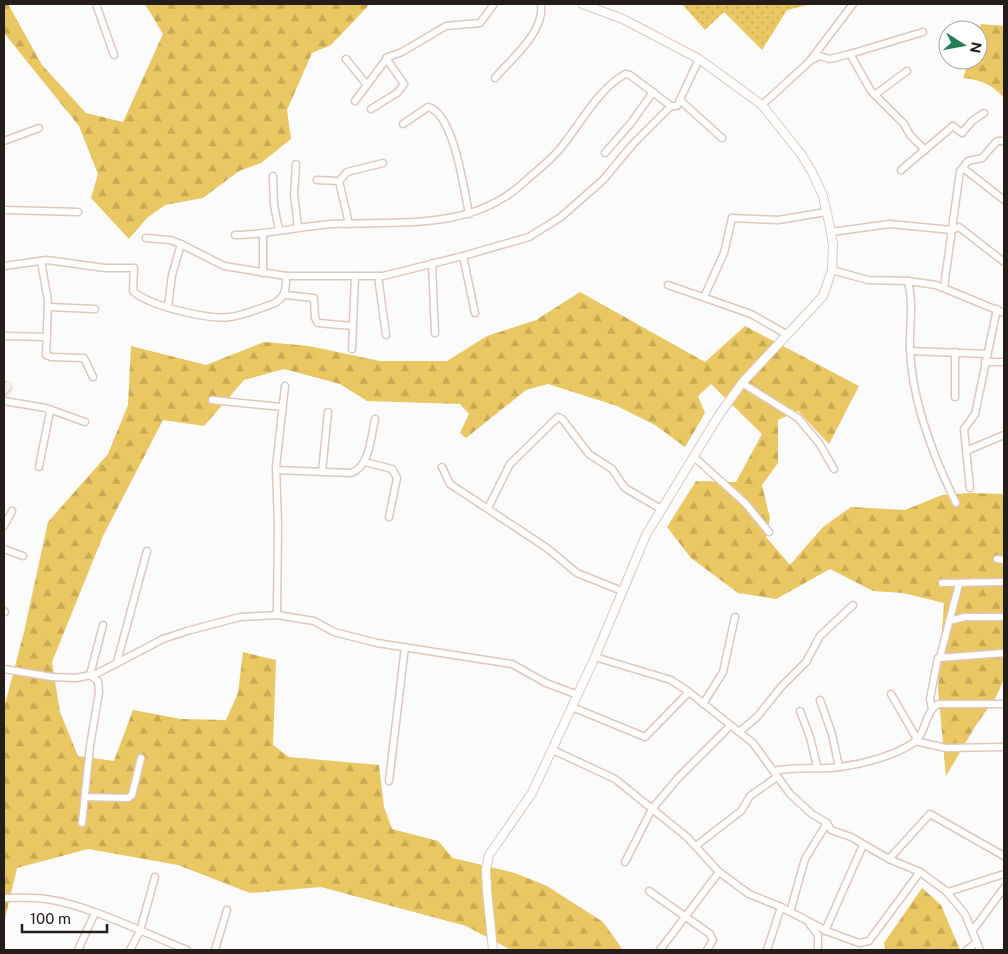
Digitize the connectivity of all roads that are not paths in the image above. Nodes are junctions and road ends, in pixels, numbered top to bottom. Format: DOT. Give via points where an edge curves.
graph roads {
  1 [pos="96,4"];
  2 [pos="494,4"];
  3 [pos="540,4"];
  4 [pos="582,4"];
  5 [pos="852,4"];
  6 [pos="924,32"];
  7 [pos="850,54"];
  8 [pos="114,55"];
  9 [pos="386,58"];
  10 [pos="346,59"];
  11 [pos="699,59"];
  12 [pos="808,62"];
  13 [pos="907,71"];
  14 [pos="495,78"];
  15 [pos="367,84"];
  16 [pos="653,92"];
  17 [pos="876,94"];
  18 [pos="356,101"];
  19 [pos="681,102"];
  20 [pos="762,105"];
  21 [pos="671,106"];
  22 [pos="371,109"];
  23 [pos="984,113"];
  24 [pos="403,124"];
  25 [pos="39,128"];
  26 [pos="1004,134"];
  27 [pos="722,138"];
  28 [pos="4,141"];
  29 [pos="1002,141"];
  30 [pos="925,150"];
  31 [pos="604,153"];
  32 [pos="383,163"];
  33 [pos="296,164"];
  34 [pos="963,168"];
  35 [pos="901,170"];
  36 [pos="272,176"];
  37 [pos="317,180"];
  38 [pos="339,181"];
  39 [pos="1004,200"];
  40 [pos="4,210"];
  41 [pos="78,212"];
  42 [pos="826,212"];
  43 [pos="469,214"];
  44 [pos="349,224"];
  45 [pos="298,227"];
  46 [pos="279,230"];
  47 [pos="952,230"];
  48 [pos="831,232"];
  49 [pos="235,235"];
  50 [pos="264,235"];
  51 [pos="146,238"];
  52 [pos="181,244"];
  53 [pos="463,256"];
  54 [pos="41,261"];
  55 [pos="1004,262"];
  56 [pos="432,263"];
  57 [pos="4,266"];
  58 [pos="832,270"];
  59 [pos="263,273"];
  60 [pos="286,276"];
  61 [pos="355,276"];
  62 [pos="378,276"];
  63 [pos="908,281"];
  64 [pos="668,285"];
  65 [pos="944,287"];
  66 [pos="285,295"];
  67 [pos="704,297"];
  68 [pos="168,306"];
  69 [pos="48,307"];
  70 [pos="95,309"];
  71 [pos="997,310"];
  72 [pos="476,313"];
  73 [pos="1004,313"];
  74 [pos="353,326"];
  75 [pos="435,333"];
  76 [pos="786,334"];
  77 [pos="386,335"];
  78 [pos="4,336"];
  79 [pos="47,337"];
  80 [pos="352,349"];
  81 [pos="910,350"];
  82 [pos="955,352"];
  83 [pos="986,354"];
  84 [pos="984,362"];
  85 [pos="1004,362"];
  86 [pos="93,377"];
  87 [pos="742,383"];
  88 [pos="285,386"];
  89 [pos="955,397"];
  90 [pos="212,400"];
  91 [pos="4,401"];
  92 [pos="282,407"];
  93 [pos="49,409"];
  94 [pos="328,412"];
  95 [pos="375,419"];
  96 [pos="84,422"];
  97 [pos="1004,435"];
  98 [pos="966,451"];
  99 [pos="694,457"];
  100 [pos="365,462"];
  101 [pos="39,467"];
  102 [pos="442,467"];
  103 [pos="834,469"];
  104 [pos="276,470"];
  105 [pos="322,472"];
  106 [pos="970,488"];
  107 [pos="956,503"];
  108 [pos="488,508"];
  109 [pos="661,509"];
  110 [pos="12,511"];
  111 [pos="389,516"];
  112 [pos="4,526"];
  113 [pos="769,532"];
  114 [pos="4,549"];
  115 [pos="147,550"];
  116 [pos="22,556"];
  117 [pos="1004,582"];
  118 [pos="942,583"];
  119 [pos="959,584"];
  120 [pos="622,590"];
  121 [pos="853,605"];
  122 [pos="278,615"];
  123 [pos="735,617"];
  124 [pos="1004,617"];
  125 [pos="949,621"];
  126 [pos="103,626"];
  127 [pos="405,647"];
  128 [pos="1004,653"];
  129 [pos="595,657"];
  130 [pos="940,657"];
  131 [pos="117,662"];
  132 [pos="4,669"];
  133 [pos="90,675"];
  134 [pos="689,692"];
  135 [pos="891,694"];
  136 [pos="578,695"];
  137 [pos="820,700"];
  138 [pos="703,704"];
  139 [pos="1004,704"];
  140 [pos="572,707"];
  141 [pos="932,709"];
  142 [pos="800,711"];
  143 [pos="730,726"];
  144 [pos="739,732"];
  145 [pos="916,740"];
  146 [pos="1004,747"];
  147 [pos="553,750"];
  148 [pos="141,758"];
  149 [pos="817,766"];
  150 [pos="838,767"];
  151 [pos="776,774"];
  152 [pos="389,781"];
  153 [pos="85,797"];
  154 [pos="652,809"];
  155 [pos="82,823"];
  156 [pos="827,823"];
  157 [pos="696,846"];
  158 [pos="863,846"];
  159 [pos="1004,856"];
  160 [pos="889,859"];
  161 [pos="625,862"];
  162 [pos="719,872"];
  163 [pos="920,872"];
  164 [pos="1004,874"];
  165 [pos="154,877"];
  166 [pos="1004,888"];
  167 [pos="649,891"];
  168 [pos="948,892"];
  169 [pos="4,898"];
  170 [pos="782,908"];
  171 [pos="227,910"];
  172 [pos="790,912"];
  173 [pos="95,913"];
  174 [pos="685,918"];
  175 [pos="809,924"];
  176 [pos="973,930"];
  177 [pos="140,931"];
  178 [pos="825,931"];
  179 [pos="977,942"];
  180 [pos="78,950"];
  181 [pos="130,950"];
  182 [pos="187,950"];
  183 [pos="215,950"];
  184 [pos="492,950"];
  185 [pos="660,950"];
  186 [pos="707,950"];
  187 [pos="767,950"];
  188 [pos="818,950"];
  189 [pos="967,950"];
  190 [pos="980,950"];
  1 -- 8 [label="street"];
  2 -- 9 [label="street" via="480,23 446,26"];
  3 -- 14 [label="street" via="541,14 535,31"];
  4 -- 11 [label="street" via="623,19"];
  5 -- 12 [label="street"];
  6 -- 7 [label="street"];
  7 -- 12 [label="street" via="830,59 819,56"];
  7 -- 17 [label="street" via="871,91"];
  9 -- 15 [label="street"];
  9 -- 22 [label="street" via="404,84"];
  10 -- 15 [label="street"];
  11 -- 19 [label="street"];
  11 -- 20 [label="street"];
  12 -- 20 [label="street"];
  13 -- 17 [label="street"];
  15 -- 18 [label="street"];
  16 -- 21 [label="street"];
  16 -- 31 [label="street"];
  16 -- 43 [label="street" via="630,75 621,76 596,101 562,147 520,186"];
  17 -- 30 [label="street"];
  19 -- 21 [label="street"];
  19 -- 27 [label="street"];
  20 -- 42 [label="street" via="812,172"];
  21 -- 53 [label="street" via="602,180 561,217 529,237"];
  23 -- 30 [label="street" via="962,133 953,126"];
  24 -- 43 [label="street" via="428,107 433,108 454,141"];
  25 -- 28 [label="street"];
  26 -- 29 [label="street"];
  29 -- 34 [label="street" via="982,158 968,161"];
  30 -- 35 [label="street"];
  32 -- 38 [label="street" via="347,172"];
  33 -- 45 [label="street" via="294,194"];
  34 -- 39 [label="street"];
  34 -- 47 [label="street" via="958,179"];
  36 -- 46 [label="street"];
  37 -- 38 [label="street"];
  38 -- 44 [label="street"];
  40 -- 41 [label="street"];
  42 -- 48 [label="street"];
  42 -- 67 [label="street" via="778,220 732,218 724,254"];
  43 -- 44 [label="street" via="431,222"];
  44 -- 45 [label="street"];
  45 -- 46 [label="street"];
  46 -- 50 [label="street"];
  47 -- 48 [label="street" via="890,224"];
  47 -- 55 [label="street" via="959,227"];
  47 -- 65 [label="street"];
  48 -- 58 [label="street"];
  49 -- 50 [label="street"];
  50 -- 59 [label="street"];
  51 -- 52 [label="street"];
  52 -- 59 [label="street" via="224,266"];
  52 -- 68 [label="street"];
  53 -- 56 [label="street"];
  53 -- 72 [label="street"];
  54 -- 57 [label="street"];
  54 -- 68 [label="street" via="134,268 133,292"];
  54 -- 69 [label="street"];
  56 -- 62 [label="street"];
  56 -- 75 [label="street"];
  58 -- 63 [label="street" via="868,280"];
  58 -- 76 [label="street" via="823,296"];
  59 -- 60 [label="street"];
  60 -- 61 [label="street"];
  60 -- 66 [label="street"];
  61 -- 62 [label="street"];
  61 -- 74 [label="street"];
  62 -- 77 [label="street"];
  63 -- 65 [label="street"];
  63 -- 81 [label="street"];
  64 -- 67 [label="street"];
  65 -- 71 [label="street"];
  66 -- 68 [label="street" via="275,303 229,317"];
  66 -- 74 [label="street" via="314,298 318,323"];
  67 -- 76 [label="street" via="751,314"];
  69 -- 70 [label="street"];
  69 -- 79 [label="street"];
  71 -- 73 [label="street"];
  71 -- 83 [label="street"];
  74 -- 80 [label="street"];
  76 -- 87 [label="street"];
  78 -- 79 [label="street"];
  79 -- 86 [label="street" via="48,356 84,358"];
  81 -- 82 [label="street"];
  81 -- 107 [label="street" via="921,414"];
  82 -- 83 [label="street"];
  82 -- 89 [label="street"];
  83 -- 84 [label="street"];
  84 -- 85 [label="street"];
  84 -- 98 [label="street" via="975,414 964,430"];
  87 -- 99 [label="street"];
  87 -- 103 [label="street" via="798,418 819,443"];
  88 -- 92 [label="street"];
  90 -- 92 [label="street"];
  91 -- 93 [label="street"];
  92 -- 104 [label="street"];
  93 -- 96 [label="street"];
  93 -- 101 [label="street" via="50,418"];
  94 -- 105 [label="street"];
  95 -- 100 [label="street"];
  97 -- 98 [label="street"];
  98 -- 106 [label="street"];
  99 -- 109 [label="street"];
  99 -- 113 [label="street" via="745,503"];
  100 -- 105 [label="street" via="351,473"];
  100 -- 111 [label="street" via="395,472 397,478"];
  102 -- 108 [label="street" via="450,484"];
  104 -- 105 [label="street"];
  104 -- 122 [label="street"];
  108 -- 109 [label="street" via="510,464 558,417 589,454 612,470 625,488"];
  108 -- 120 [label="street" via="577,573"];
  109 -- 120 [label="street"];
  110 -- 112 [label="street"];
  114 -- 116 [label="street"];
  115 -- 131 [label="street"];
  117 -- 119 [label="street"];
  118 -- 119 [label="street"];
  119 -- 125 [label="street"];
  120 -- 129 [label="street"];
  121 -- 144 [label="street" via="820,636 806,662"];
  122 -- 127 [label="street" via="314,621 330,630 369,641"];
  122 -- 131 [label="street" via="240,616 187,630"];
  123 -- 138 [label="street" via="723,672"];
  124 -- 125 [label="street" via="965,617"];
  125 -- 130 [label="street"];
  126 -- 133 [label="street"];
  127 -- 136 [label="street" via="512,664 546,683"];
  127 -- 152 [label="street"];
  128 -- 130 [label="street"];
  129 -- 134 [label="street" via="671,680"];
  129 -- 136 [label="street"];
  130 -- 141 [label="street" via="936,660 930,699"];
  131 -- 133 [label="street"];
  132 -- 133 [label="street" via="52,677"];
  133 -- 153 [label="street" via="98,681 99,692"];
  134 -- 138 [label="street"];
  134 -- 140 [label="street" via="645,737"];
  135 -- 145 [label="street"];
  136 -- 140 [label="street"];
  137 -- 150 [label="street" via="832,734"];
  138 -- 143 [label="street"];
  139 -- 141 [label="street" via="941,704"];
  140 -- 147 [label="street"];
  141 -- 145 [label="street" via="923,732"];
  142 -- 149 [label="street"];
  143 -- 144 [label="street"];
  143 -- 154 [label="street"];
  144 -- 151 [label="street" via="765,757"];
  145 -- 146 [label="street" via="946,748"];
  145 -- 150 [label="street" via="898,751"];
  147 -- 154 [label="street" via="615,779"];
  147 -- 184 [label="street" via="532,793 489,855"];
  148 -- 153 [label="street" via="132,795 128,798"];
  149 -- 150 [label="street"];
  149 -- 151 [label="street" via="791,767"];
  151 -- 156 [label="street" via="802,806"];
  151 -- 157 [label="street" via="750,796 741,811"];
  153 -- 155 [label="street"];
  154 -- 157 [label="street"];
  154 -- 161 [label="street"];
  156 -- 158 [label="street" via="831,830 851,837"];
  156 -- 172 [label="street" via="807,854"];
  157 -- 162 [label="street"];
  158 -- 160 [label="street"];
  158 -- 178 [label="street"];
  159 -- 160 [label="street" via="930,814"];
  160 -- 163 [label="street"];
  162 -- 170 [label="street" via="748,894"];
  162 -- 174 [label="street"];
  163 -- 168 [label="street"];
  163 -- 178 [label="street" via="866,943"];
  164 -- 168 [label="street"];
  165 -- 177 [label="street"];
  166 -- 176 [label="street"];
  167 -- 174 [label="street"];
  168 -- 176 [label="street"];
  169 -- 173 [label="street" via="48,899"];
  170 -- 172 [label="street"];
  170 -- 187 [label="street"];
  171 -- 183 [label="street"];
  172 -- 175 [label="street"];
  173 -- 177 [label="street"];
  173 -- 180 [label="street"];
  174 -- 185 [label="street"];
  174 -- 186 [label="street" via="712,937"];
  175 -- 178 [label="street"];
  175 -- 188 [label="street" via="818,935"];
  176 -- 179 [label="street"];
  177 -- 181 [label="street"];
  177 -- 182 [label="street"];
  179 -- 189 [label="street"];
  179 -- 190 [label="street"];
}
